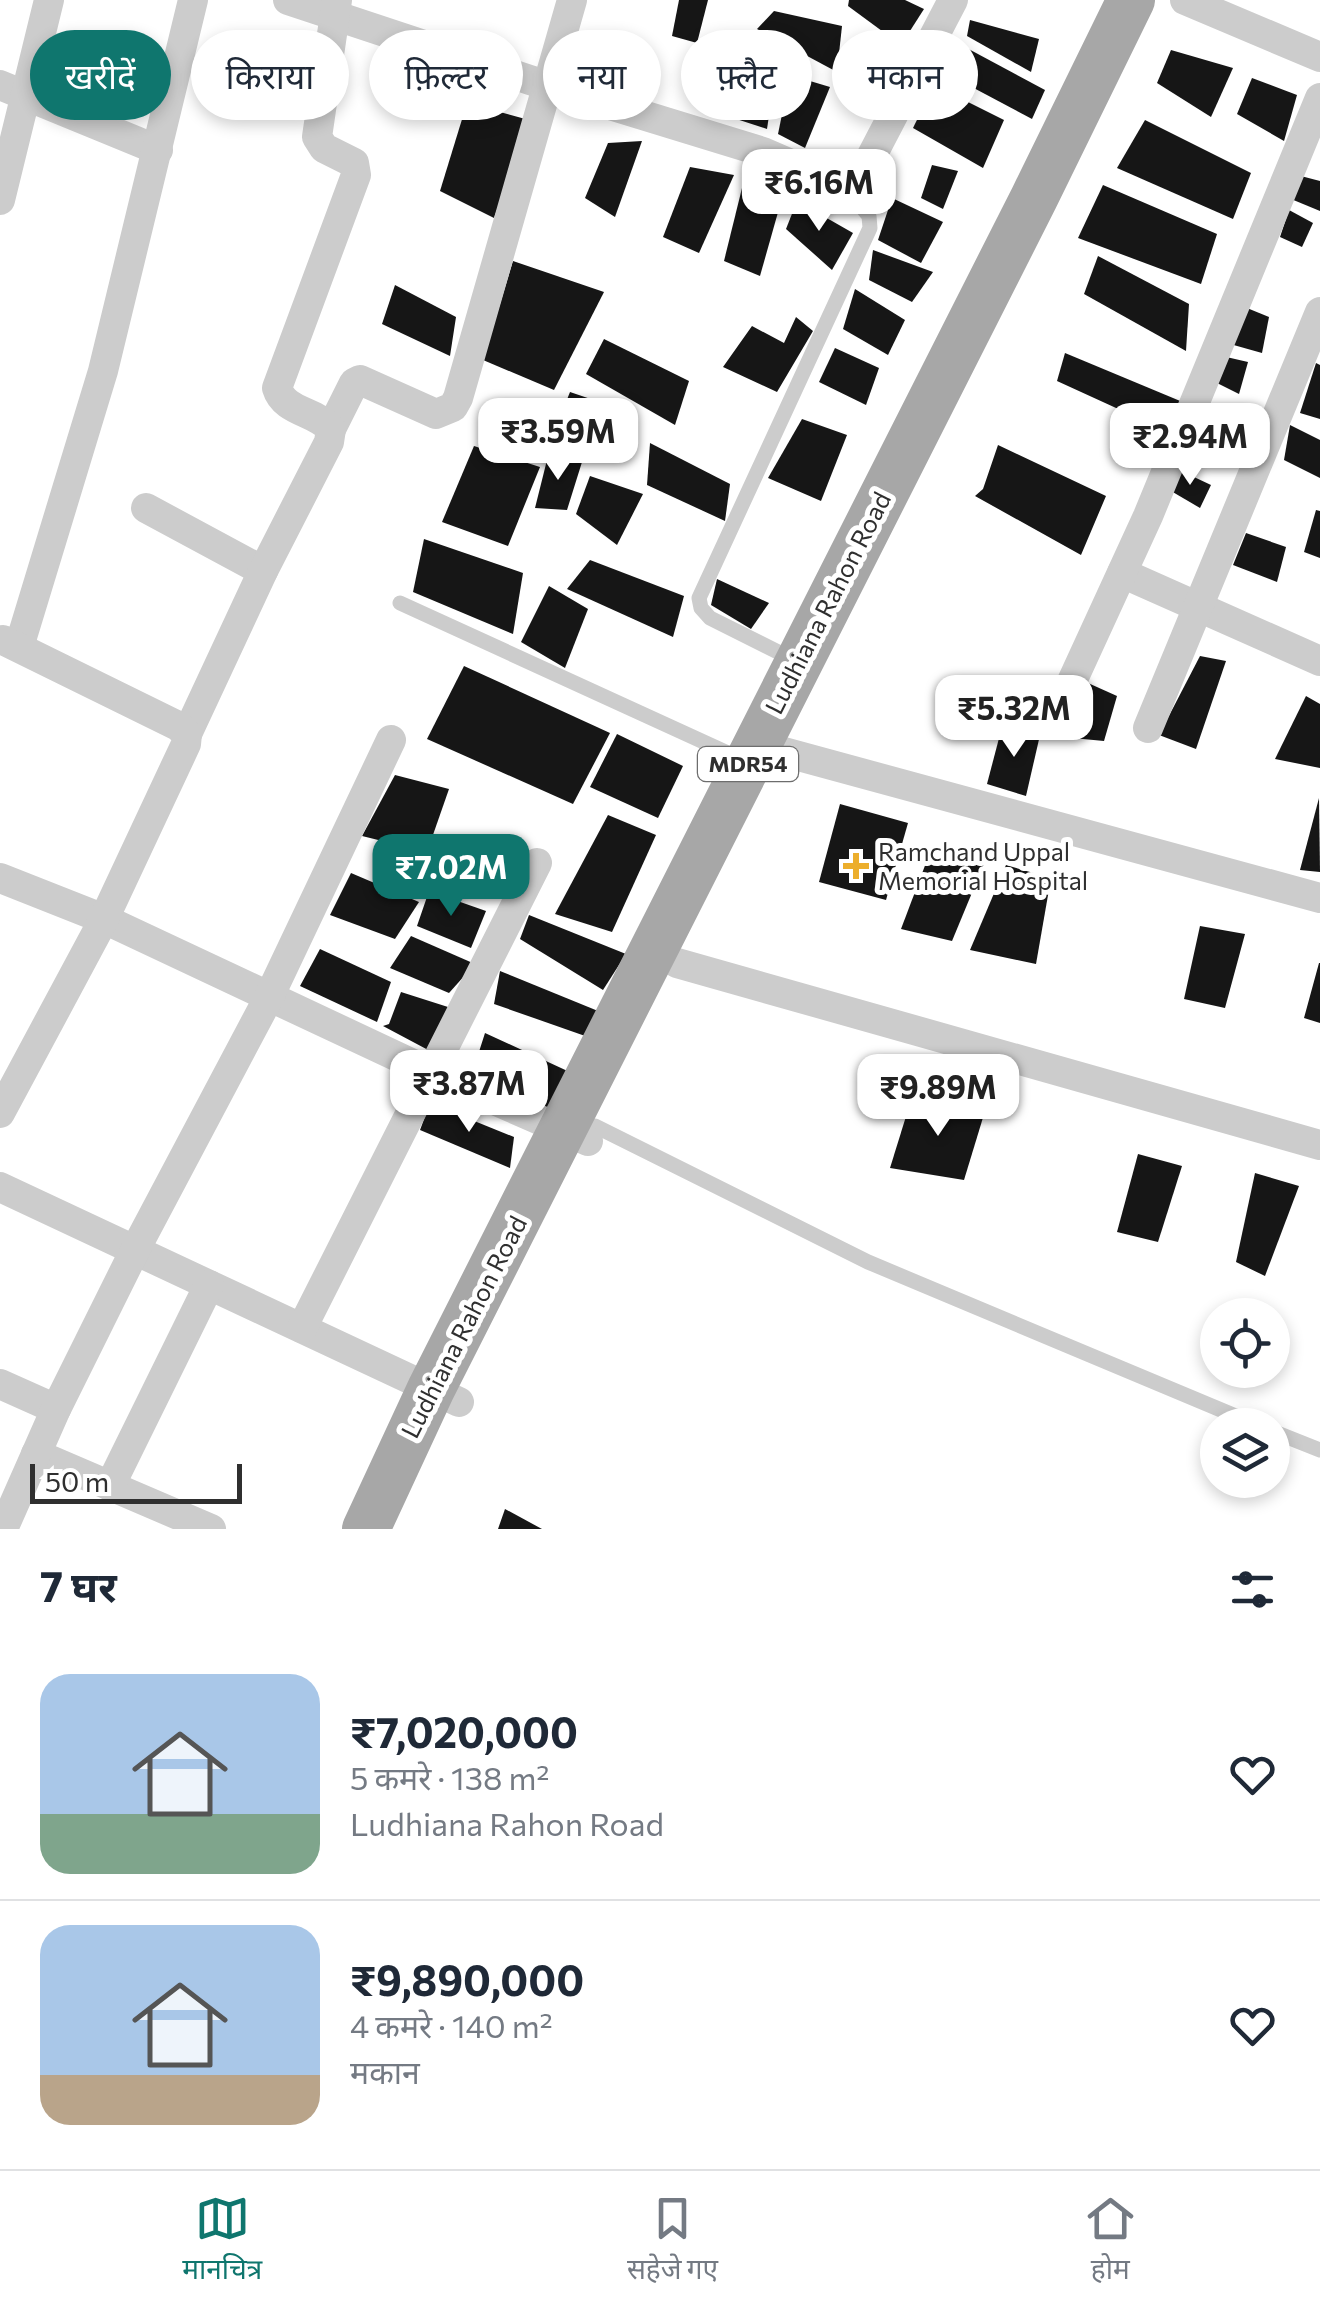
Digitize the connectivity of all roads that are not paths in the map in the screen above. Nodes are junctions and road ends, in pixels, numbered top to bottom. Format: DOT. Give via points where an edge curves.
graph roads {
  1 [pos="49,0"];
  2 [pos="193,0"];
  3 [pos="288,0"];
  4 [pos="572,0"];
  5 [pos="953,0"];
  6 [pos="1130,0"];
  7 [pos="1158,0"];
  8 [pos="1185,0"];
  9 [pos="336,8"];
  10 [pos="564,30"];
  11 [pos="1320,56"];
  12 [pos="543,84"];
  13 [pos="13,90"];
  14 [pos="1320,98"];
  15 [pos="543,103"];
  16 [pos="659,120"];
  17 [pos="158,150"];
  18 [pos="846,188"];
  19 [pos="0,200"];
  20 [pos="1320,312"];
  21 [pos="331,429"];
  22 [pos="146,508"];
  23 [pos="263,571"];
  24 [pos="1122,573"];
  25 [pos="400,603"];
  26 [pos="1200,609"];
  27 [pos="10,643"];
  28 [pos="1320,661"];
  29 [pos="797,662"];
  30 [pos="1058,712"];
  31 [pos="1148,728"];
  32 [pos="187,734"];
  33 [pos="391,740"];
  34 [pos="763,753"];
  35 [pos="537,862"];
  36 [pos="0,878"];
  37 [pos="1320,898"];
  38 [pos="104,919"];
  39 [pos="676,963"];
  40 [pos="268,997"];
  41 [pos="430,1072"];
  42 [pos="0,1113"];
  43 [pos="582,1132"];
  44 [pos="1320,1145"];
  45 [pos="0,1187"];
  46 [pos="134,1250"];
  47 [pos="209,1285"];
  48 [pos="302,1328"];
  49 [pos="0,1384"];
  50 [pos="445,1395"];
  51 [pos="1217,1408"];
  52 [pos="56,1409"];
  53 [pos="1290,1438"];
  54 [pos="1320,1450"];
  55 [pos="36,1454"];
  56 [pos="110,1486"];
  57 [pos="3,1522"];
  58 [pos="211,1529"];
  59 [pos="366,1529"];
  60 [pos="399,1529"];
  1 -- 13 [label="street"];
  2 -- 17 [label="street"];
  3 -- 9 [label="street"];
  4 -- 10 [label="street"];
  5 -- 18 [label="street" via="866,167"];
  6 -- 29 [label="main road, Ludhiana Rahon Road / MDR54"];
  7 -- 34 [label="main road, Ludhiana Rahon Road / MDR54" via="1057,209"];
  8 -- 11 [label="street"];
  9 -- 12 [label="street"];
  9 -- 21 [label="street" via="318,138 354,162 356,175 277,388 291,406"];
  13 -- 17 [label="street"];
  13 -- 19 [label="street"];
  14 -- 24 [label="street"];
  15 -- 21 [label="street" via="453,407 436,414 360,380"];
  16 -- 18 [label="street" via="763,152"];
  17 -- 27 [label="street" via="103,371"];
  18 -- 29 [label="lane" via="869,216 870,228 699,598 710,618"];
  20 -- 26 [label="street"];
  21 -- 23 [label="street"];
  22 -- 23 [label="street"];
  23 -- 32 [label="street"];
  24 -- 26 [label="street"];
  24 -- 30 [label="street"];
  25 -- 34 [label="lane"];
  26 -- 28 [label="street"];
  26 -- 31 [label="street"];
  27 -- 32 [label="street"];
  29 -- 34 [label="main road, Ludhiana Rahon Road / MDR54"];
  32 -- 38 [label="street"];
  33 -- 40 [label="street"];
  34 -- 37 [label="street"];
  34 -- 39 [label="main road, Ludhiana Rahon Road / MDR54"];
  34 -- 43 [label="main road, Ludhiana Rahon Road / MDR54"];
  35 -- 41 [label="street"];
  36 -- 38 [label="street"];
  38 -- 40 [label="street"];
  38 -- 42 [label="street"];
  39 -- 43 [label="main road, Ludhiana Rahon Road / MDR54"];
  39 -- 44 [label="street"];
  40 -- 41 [label="street"];
  40 -- 46 [label="street"];
  41 -- 43 [label="street"];
  41 -- 48 [label="street"];
  43 -- 50 [label="main road, Ludhiana Rahon Road / MDR54"];
  43 -- 51 [label="lane" via="868,1262"];
  45 -- 46 [label="street"];
  46 -- 47 [label="street"];
  46 -- 52 [label="street"];
  47 -- 48 [label="street"];
  47 -- 56 [label="street"];
  48 -- 50 [label="street"];
  49 -- 52 [label="street"];
  50 -- 59 [label="main road, Ludhiana Rahon Road / MDR54"];
  50 -- 60 [label="main road, Ludhiana Rahon Road / MDR54"];
  52 -- 55 [label="street"];
  53 -- 54 [label="lane"];
  55 -- 56 [label="street"];
  55 -- 57 [label="street"];
  56 -- 58 [label="street"];
}
